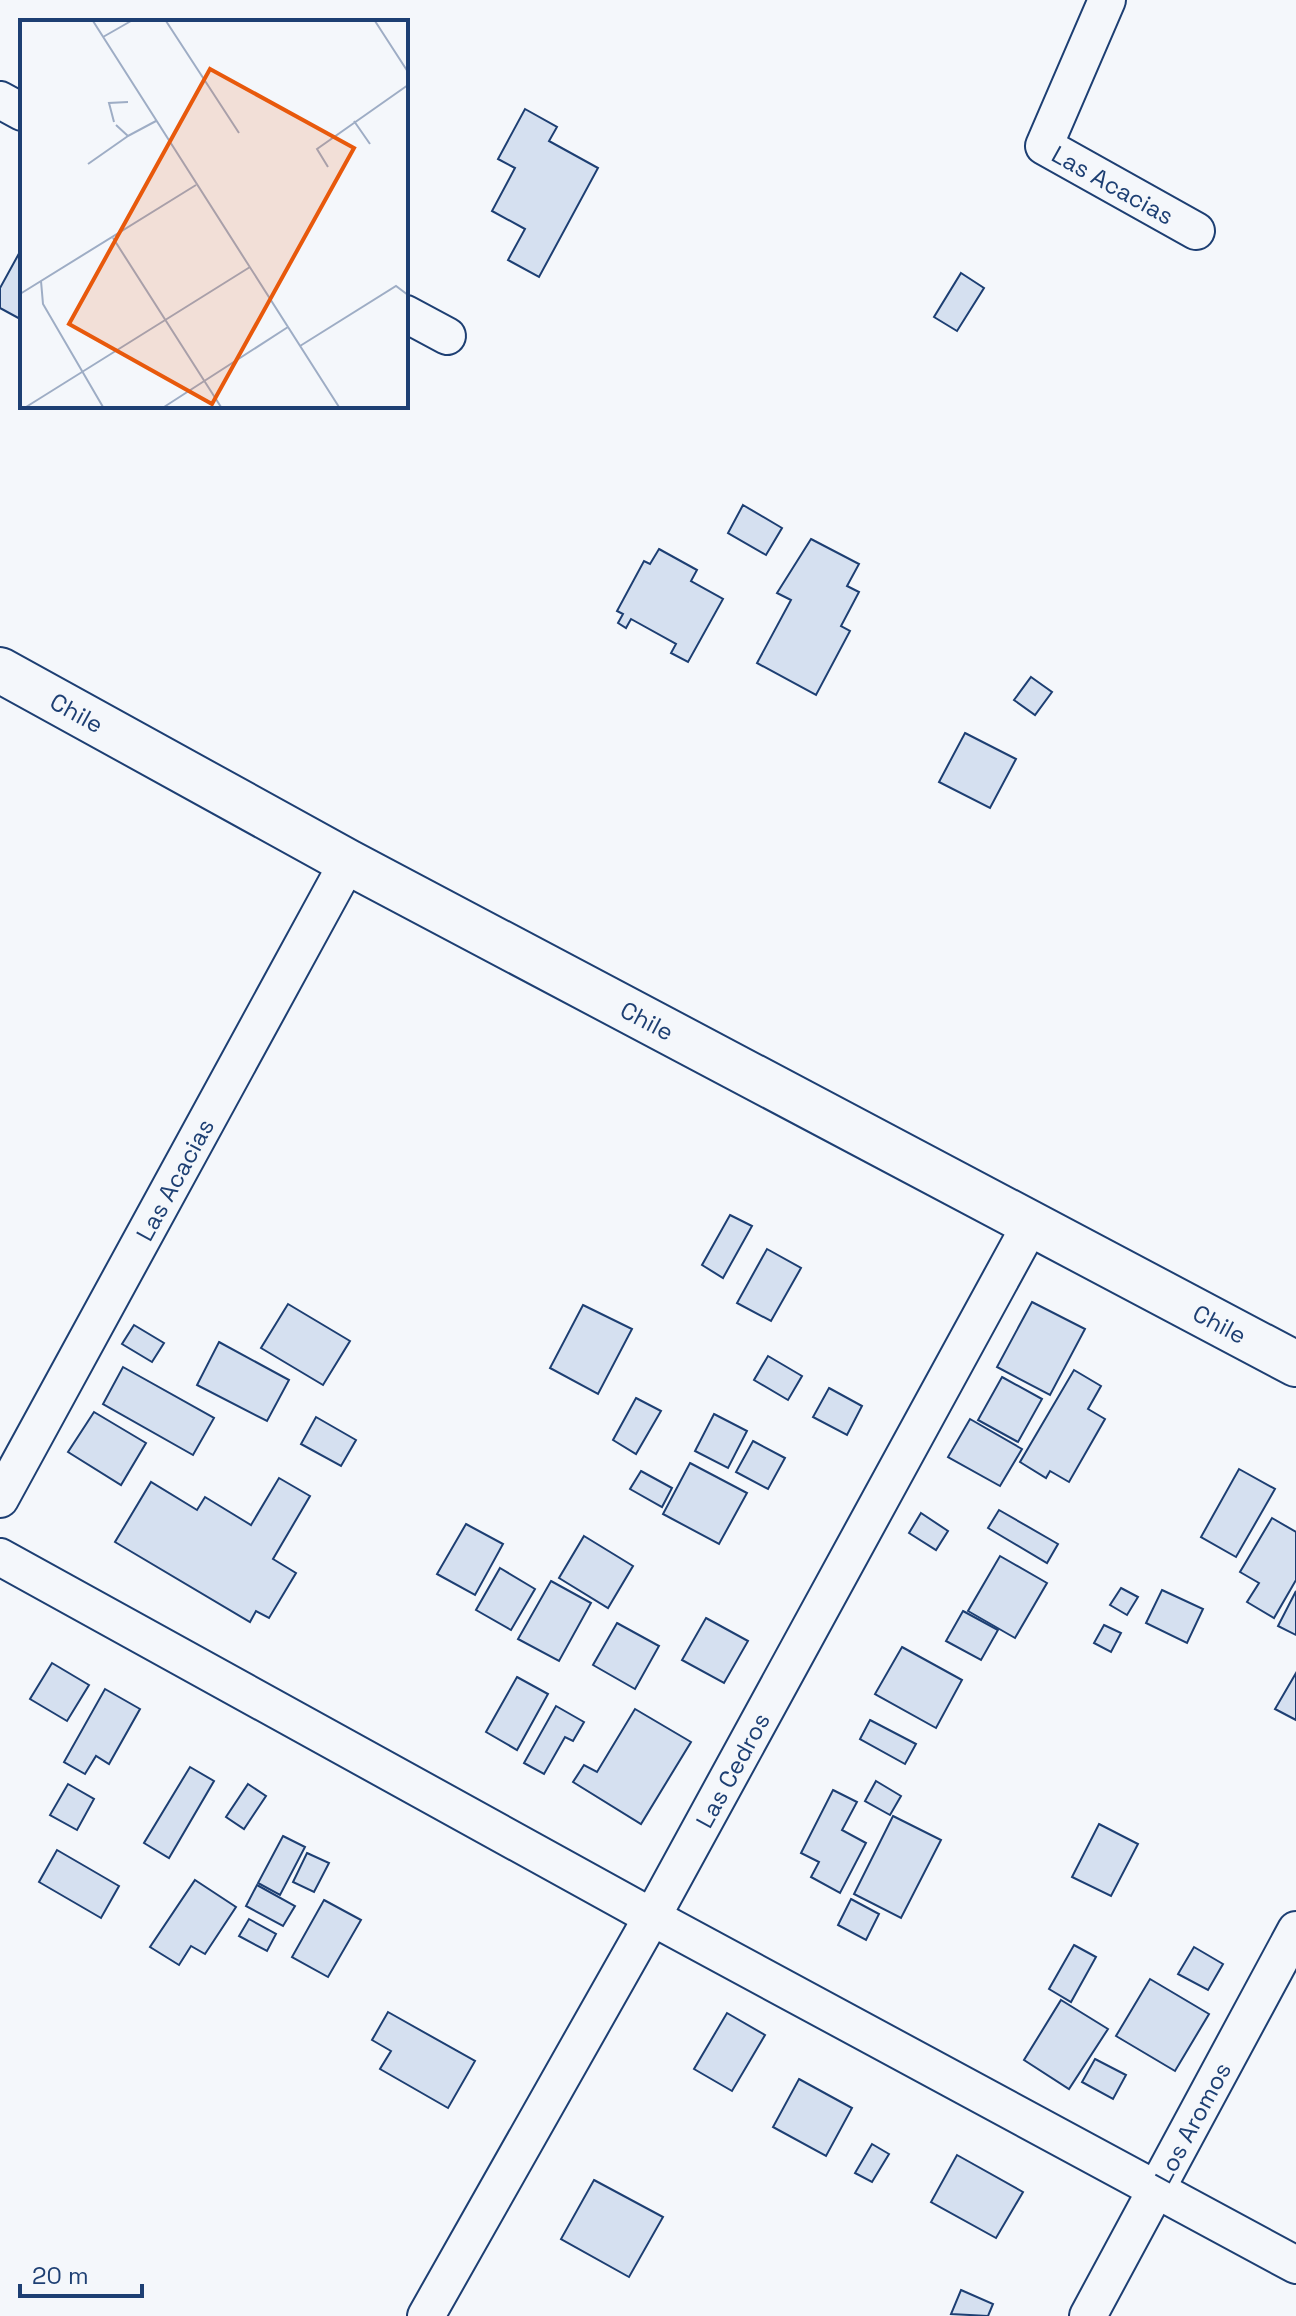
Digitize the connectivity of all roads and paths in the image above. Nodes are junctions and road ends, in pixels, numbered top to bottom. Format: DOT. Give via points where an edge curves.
graph roads {
  1 [pos="1107,0"];
  2 [pos="0,100"];
  3 [pos="20,111"];
  4 [pos="1196,231"];
  5 [pos="408,315"];
  6 [pos="447,336"];
  7 [pos="0,670"];
  8 [pos="348,862"];
  9 [pos="1032,1222"];
  10 [pos="1296,1364"];
  11 [pos="0,1499"];
  12 [pos="0,1557"];
  13 [pos="652,1917"];
  14 [pos="1296,1930"];
  15 [pos="1156,2188"];
  16 [pos="1296,2265"];
  17 [pos="426,2316"];
  18 [pos="1088,2316"];
  1 -- 4 [label="street, Las Acacias" via="1044,146"];
  2 -- 3 [label="street"];
  5 -- 6 [label="street"];
  7 -- 8 [label="street, Chile"];
  8 -- 9 [label="street, Chile"];
  8 -- 11 [label="street, Las Acacias"];
  9 -- 10 [label="street, Chile"];
  9 -- 13 [label="street, Las Cedros"];
  12 -- 13 [label="street"];
  13 -- 15 [label="street"];
  13 -- 17 [label="street, Las Cedros"];
  14 -- 15 [label="street, Los Aromos"];
  15 -- 16 [label="street"];
  15 -- 18 [label="street, Los Aromos"];
}
